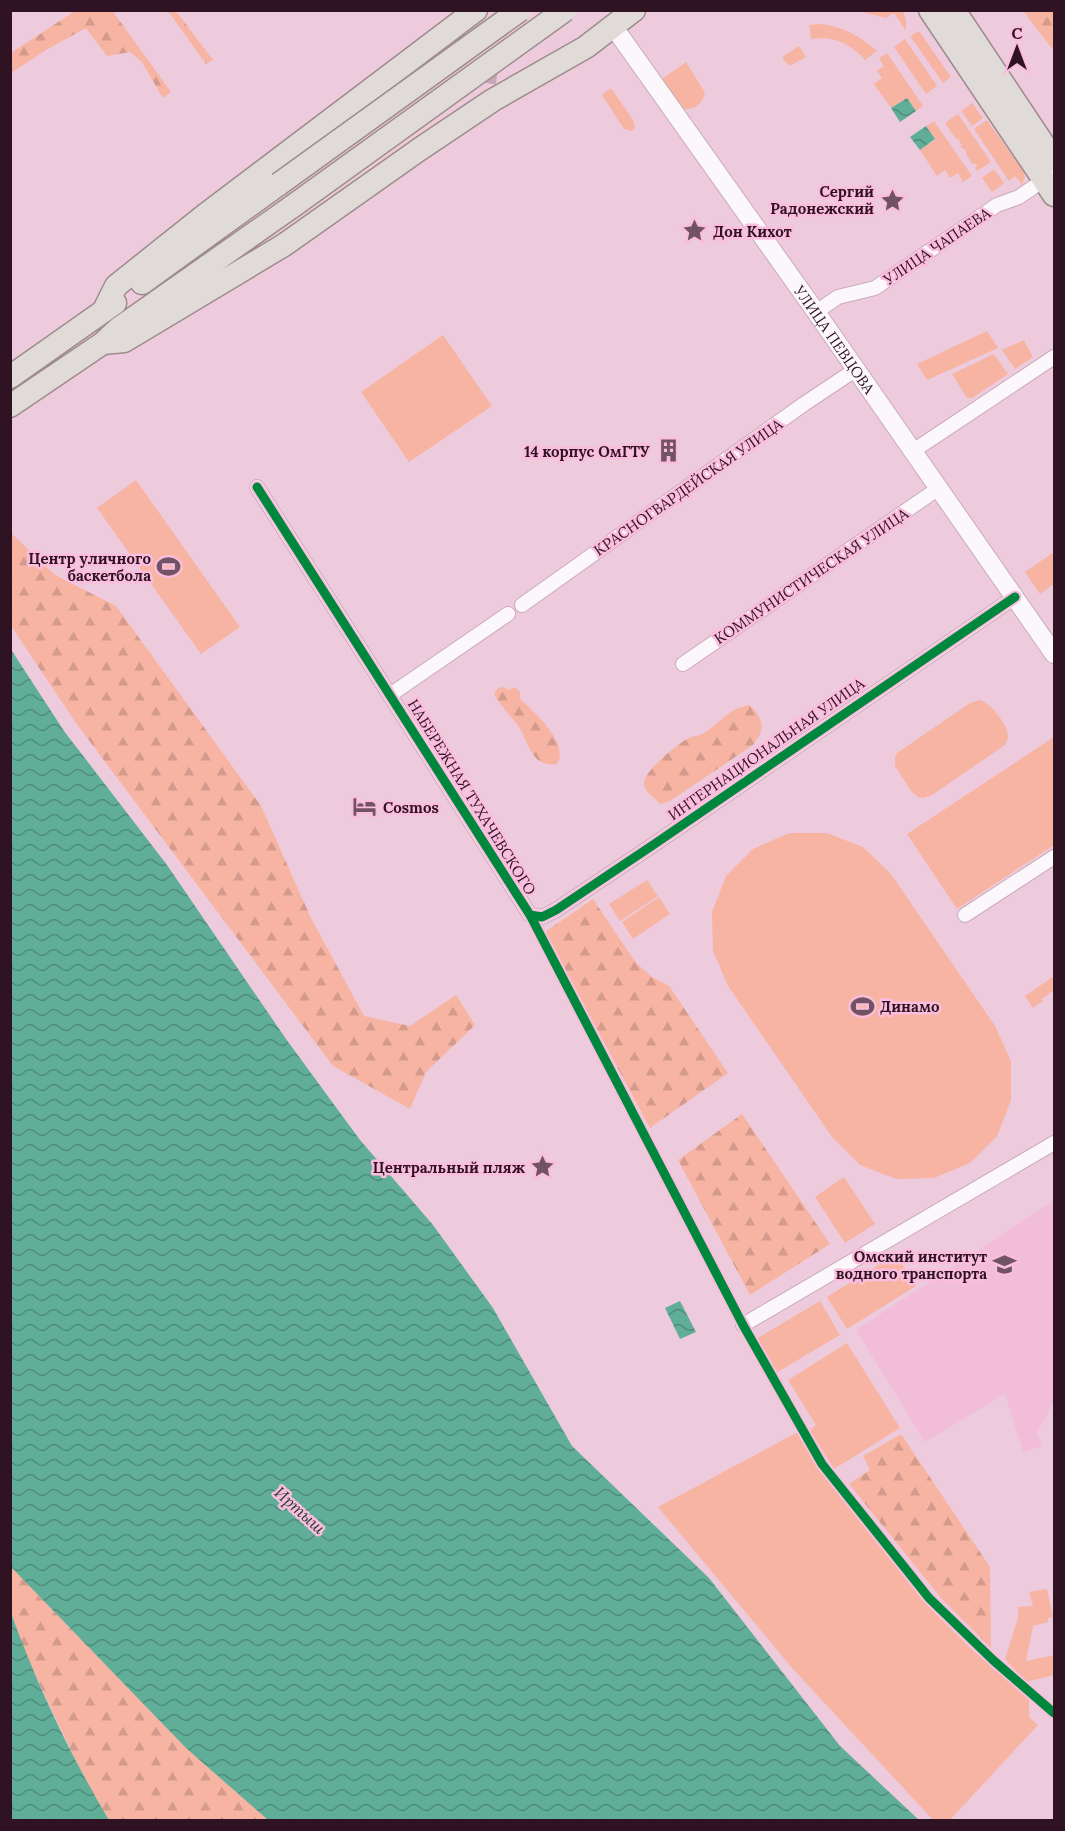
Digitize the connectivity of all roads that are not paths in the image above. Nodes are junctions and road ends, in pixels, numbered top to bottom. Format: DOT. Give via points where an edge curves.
graph roads {
  1 [pos="478,10"];
  2 [pos="520,10"];
  3 [pos="565,10"];
  4 [pos="634,10"];
  5 [pos="930,10"];
  6 [pos="954,10"];
  7 [pos="613,26"];
  8 [pos="468,34"];
  9 [pos="555,64"];
  10 [pos="506,74"];
  11 [pos="1052,177"];
  12 [pos="104,310"];
  13 [pos="816,312"];
  14 [pos="103,343"];
  15 [pos="1054,357"];
  16 [pos="855,370"];
  17 [pos="14,375"];
  18 [pos="10,406"];
  19 [pos="913,451"];
  20 [pos="258,487"];
  21 [pos="939,488"];
  22 [pos="1015,597"];
  23 [pos="522,605"];
  24 [pos="508,614"];
  25 [pos="1054,654"];
  26 [pos="683,664"];
  27 [pos="390,694"];
  28 [pos="1054,857"];
  29 [pos="530,915"];
  30 [pos="965,915"];
  31 [pos="1054,1143"];
  32 [pos="743,1325"];
  1 -- 8 [label="main road"];
  1 -- 12 [label="main road" via="116,286"];
  2 -- 12 [label="main road, bridge"];
  3 -- 14 [label="main road, bridge" via="118,328"];
  4 -- 7 [label="main road"];
  5 -- 11 [label="main road"];
  6 -- 11 [label="main road"];
  7 -- 9 [label="main road"];
  7 -- 13 [label="street, УЛИЦА ПЕВЦОВА"];
  9 -- 10 [label="main road"];
  9 -- 14 [label="main road" via="466,118 284,245 124,341"];
  11 -- 13 [label="street, УЛИЦА ЧАПАЕВА" via="997,205 875,288 838,297"];
  12 -- 17 [label="main road"];
  13 -- 16 [label="street, УЛИЦА ПЕВЦОВА"];
  14 -- 18 [label="main road"];
  15 -- 19 [label="street"];
  16 -- 19 [label="street, УЛИЦА ПЕВЦОВА"];
  16 -- 23 [label="street, КРАСНОГВАРДЕЙСКАЯ УЛИЦА"];
  19 -- 21 [label="street, УЛИЦА ПЕВЦОВА"];
  20 -- 27 [label="street, НАБЕРЕЖНАЯ ТУХАЧЕВСКОГО"];
  21 -- 22 [label="street, УЛИЦА ПЕВЦОВА"];
  21 -- 26 [label="street, КОММУНИСТИЧЕСКАЯ УЛИЦА"];
  22 -- 25 [label="street, УЛИЦА ПЕВЦОВА"];
  22 -- 29 [label="street, ИНТЕРНАЦИОНАЛЬНАЯ УЛИЦА" via="565,903 542,917"];
  24 -- 27 [label="street"];
  27 -- 29 [label="street, НАБЕРЕЖНАЯ ТУХАЧЕВСКОГО"];
  28 -- 30 [label="street"];
  31 -- 32 [label="street"];
}
